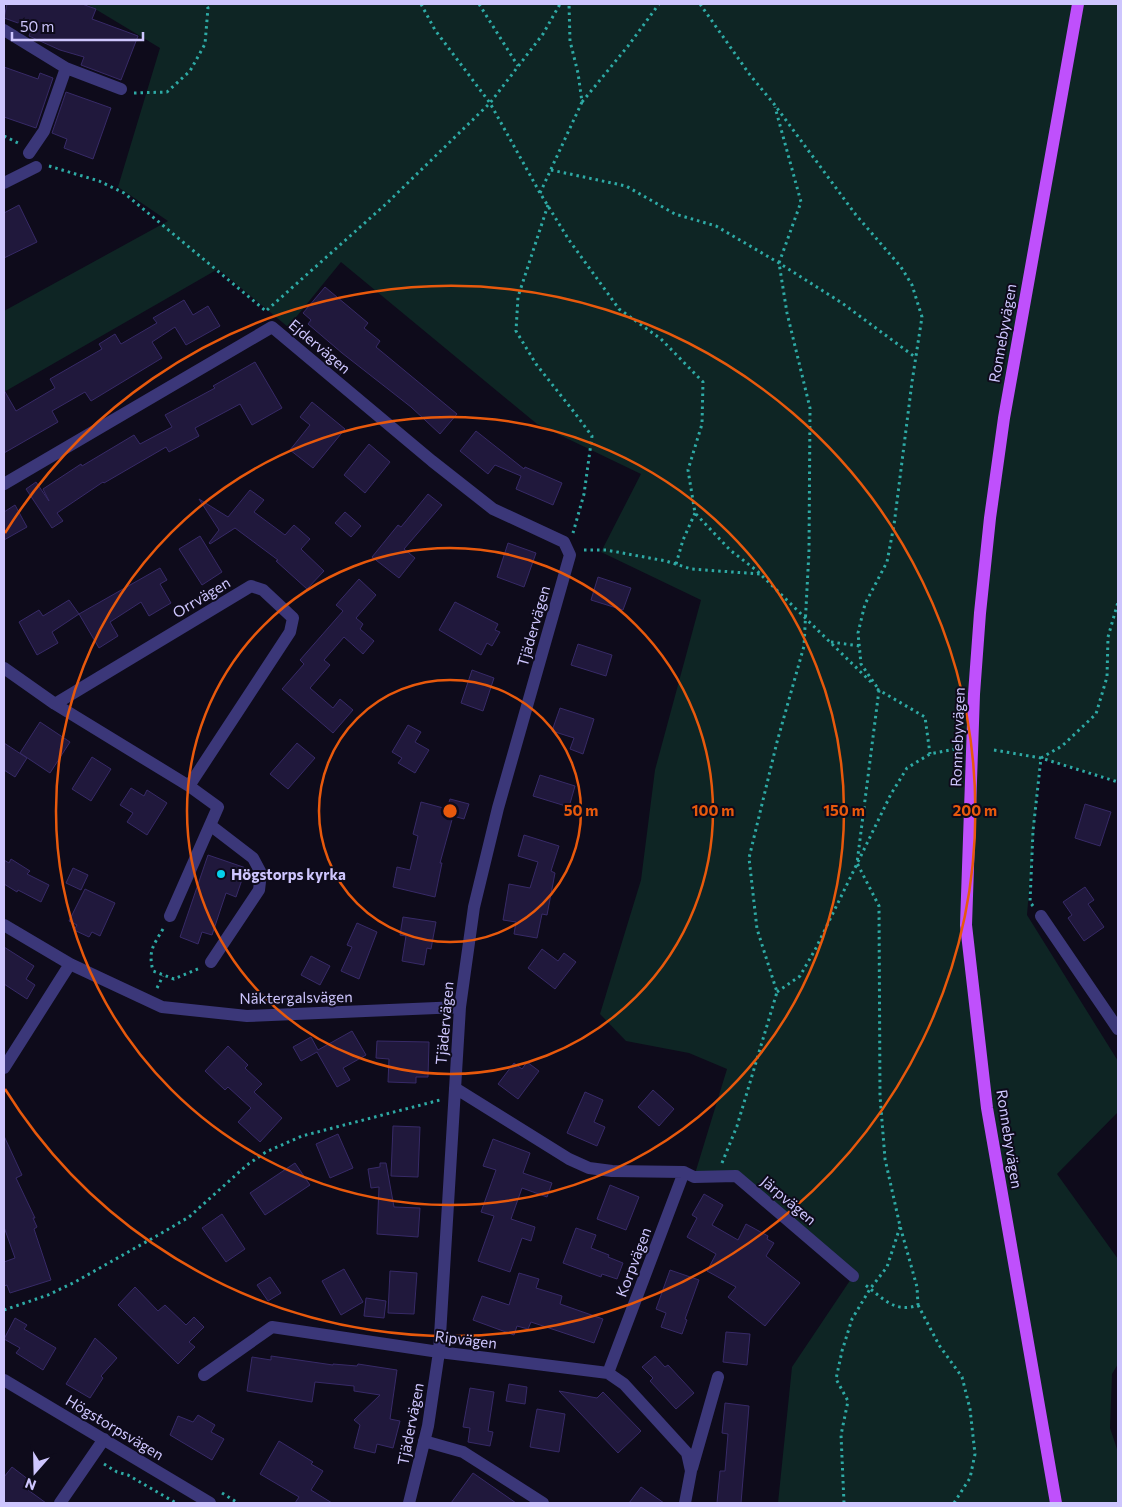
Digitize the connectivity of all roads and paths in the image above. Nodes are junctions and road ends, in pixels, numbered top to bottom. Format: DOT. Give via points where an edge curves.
graph roads {
  1 [pos="205,4"];
  2 [pos="421,4"];
  3 [pos="479,4"];
  4 [pos="560,4"];
  5 [pos="569,4"];
  6 [pos="659,4"];
  7 [pos="700,4"];
  8 [pos="1078,4"];
  9 [pos="4,30"];
  10 [pos="518,66"];
  11 [pos="66,68"];
  12 [pos="120,89"];
  13 [pos="582,102"];
  14 [pos="490,103"];
  15 [pos="774,104"];
  16 [pos="4,136"];
  17 [pos="29,153"];
  18 [pos="36,167"];
  19 [pos="551,170"];
  20 [pos="4,182"];
  21 [pos="540,193"];
  22 [pos="548,205"];
  23 [pos="779,263"];
  24 [pos="267,310"];
  25 [pos="272,327"];
  26 [pos="915,358"];
  27 [pos="4,484"];
  28 [pos="695,513"];
  29 [pos="569,552"];
  30 [pos="676,564"];
  31 [pos="761,574"];
  32 [pos="1118,602"];
  33 [pos="805,616"];
  34 [pos="831,642"];
  35 [pos="860,646"];
  36 [pos="4,668"];
  37 [pos="879,690"];
  38 [pos="55,704"];
  39 [pos="955,749"];
  40 [pos="994,750"];
  41 [pos="930,754"];
  42 [pos="1041,758"];
  43 [pos="1118,782"];
  44 [pos="189,786"];
  45 [pos="210,825"];
  46 [pos="857,863"];
  47 [pos="170,916"];
  48 [pos="1040,916"];
  49 [pos="4,925"];
  50 [pos="211,962"];
  51 [pos="70,964"];
  52 [pos="777,992"];
  53 [pos="460,1007"];
  54 [pos="1118,1030"];
  55 [pos="4,1068"];
  56 [pos="455,1092"];
  57 [pos="689,1174"];
  58 [pos="717,1176"];
  59 [pos="900,1226"];
  60 [pos="853,1276"];
  61 [pos="870,1289"];
  62 [pos="918,1304"];
  63 [pos="4,1310"];
  64 [pos="440,1352"];
  65 [pos="608,1373"];
  66 [pos="204,1374"];
  67 [pos="718,1377"];
  68 [pos="4,1380"];
  69 [pos="104,1439"];
  70 [pos="424,1441"];
  71 [pos="691,1471"];
  72 [pos="60,1503"];
  73 [pos="210,1503"];
  74 [pos="409,1503"];
  75 [pos="543,1503"];
  76 [pos="685,1503"];
  77 [pos="844,1503"];
  78 [pos="954,1503"];
  79 [pos="1056,1503"];
  1 -- 12 [label="path" via="208,8 205,44 190,72 167,92 137,94"];
  2 -- 14 [label="path" via="435,30"];
  3 -- 10 [label="path"];
  4 -- 10 [label="path"];
  5 -- 13 [label="path" via="570,41"];
  6 -- 13 [label="path"];
  7 -- 15 [label="path"];
  8 -- 79 [label="main road, Ronnebyvägen" via="1004,418 990,518 974,694 966,925 987,1108"];
  9 -- 11 [label="street"];
  10 -- 14 [label="path"];
  11 -- 12 [label="street"];
  11 -- 17 [label="street" via="44,131"];
  13 -- 19 [label="path"];
  14 -- 21 [label="path"];
  14 -- 24 [label="path" via="386,204"];
  15 -- 23 [label="path" via="801,202"];
  15 -- 26 [label="path" via="912,285 922,317"];
  16 -- 17 [label="path"];
  17 -- 24 [label="path" via="49,166 124,193"];
  18 -- 20 [label="street"];
  19 -- 21 [label="path"];
  19 -- 23 [label="path" via="626,186 675,214 716,226"];
  21 -- 22 [label="path"];
  22 -- 28 [label="path" via="569,240 620,309 660,339 703,382 702,424 688,470"];
  22 -- 29 [label="path" via="518,297 516,331 536,364 592,436 584,494"];
  23 -- 26 [label="path" via="842,303"];
  23 -- 33 [label="path" via="787,313 810,408"];
  24 -- 25 [label="path"];
  25 -- 27 [label="street, Ejdervägen"];
  25 -- 29 [label="street, Ejdervägen" via="493,509 564,542"];
  26 -- 35 [label="path" via="887,562 865,604 858,633"];
  28 -- 30 [label="path"];
  28 -- 31 [label="path" via="730,550"];
  29 -- 30 [label="path" via="606,550"];
  29 -- 53 [label="street, Tjädervägen" via="474,907"];
  30 -- 31 [label="path" via="691,569"];
  31 -- 33 [label="path"];
  32 -- 42 [label="path" via="1108,637 1107,677 1096,714 1062,746"];
  33 -- 34 [label="path"];
  33 -- 52 [label="path" via="804,646 749,858 757,929"];
  34 -- 35 [label="path"];
  34 -- 37 [label="path"];
  35 -- 37 [label="path" via="861,664"];
  36 -- 38 [label="street"];
  37 -- 41 [label="path" via="925,717"];
  37 -- 46 [label="path"];
  38 -- 44 [label="street"];
  38 -- 44 [label="street, Orrvägen" via="251,586 263,590 293,618 290,632"];
  39 -- 41 [label="path"];
  40 -- 42 [label="path"];
  41 -- 46 [label="path" via="907,768"];
  42 -- 43 [label="path"];
  42 -- 48 [label="path" via="1030,902"];
  44 -- 45 [label="street" via="218,807"];
  45 -- 47 [label="street"];
  45 -- 50 [label="street" via="253,858 261,873 259,890"];
  46 -- 52 [label="path" via="800,976"];
  46 -- 59 [label="path" via="879,906 880,1096 885,1159"];
  47 -- 50 [label="path" via="153,946 150,957 153,971 174,979"];
  48 -- 54 [label="street"];
  49 -- 51 [label="street, Näktergalsvägen"];
  51 -- 53 [label="street, Näktergalsvägen" via="162,1007 247,1016"];
  51 -- 55 [label="street"];
  52 -- 58 [label="path" via="737,1126"];
  53 -- 56 [label="street, Tjädervägen"];
  56 -- 57 [label="street, Järpvägen" via="568,1159 589,1168"];
  56 -- 63 [label="path" via="302,1136 266,1152 189,1217 75,1282"];
  56 -- 64 [label="street, Tjädervägen"];
  57 -- 58 [label="street, Järpvägen"];
  57 -- 65 [label="street, Korpvägen"];
  58 -- 60 [label="street, Järpvägen" via="736,1176"];
  59 -- 61 [label="path" via="887,1267"];
  59 -- 62 [label="path" via="918,1286"];
  60 -- 61 [label="path"];
  61 -- 62 [label="path" via="894,1306 908,1309"];
  61 -- 77 [label="path" via="852,1319 836,1379 848,1400 841,1435"];
  62 -- 78 [label="path" via="939,1345 962,1377 970,1408 975,1454 970,1478"];
  64 -- 65 [label="street, Ripvägen"];
  64 -- 66 [label="street, Ripvägen" via="272,1327"];
  64 -- 70 [label="street, Tjädervägen"];
  65 -- 71 [label="street" via="624,1384 687,1452"];
  67 -- 71 [label="street"];
  68 -- 69 [label="street, Högstorpsvägen"];
  69 -- 72 [label="street"];
  69 -- 73 [label="street, Högstorpsvägen"];
  70 -- 74 [label="street, Tjädervägen"];
  70 -- 75 [label="street" via="463,1452"];
  71 -- 76 [label="street"];
}
